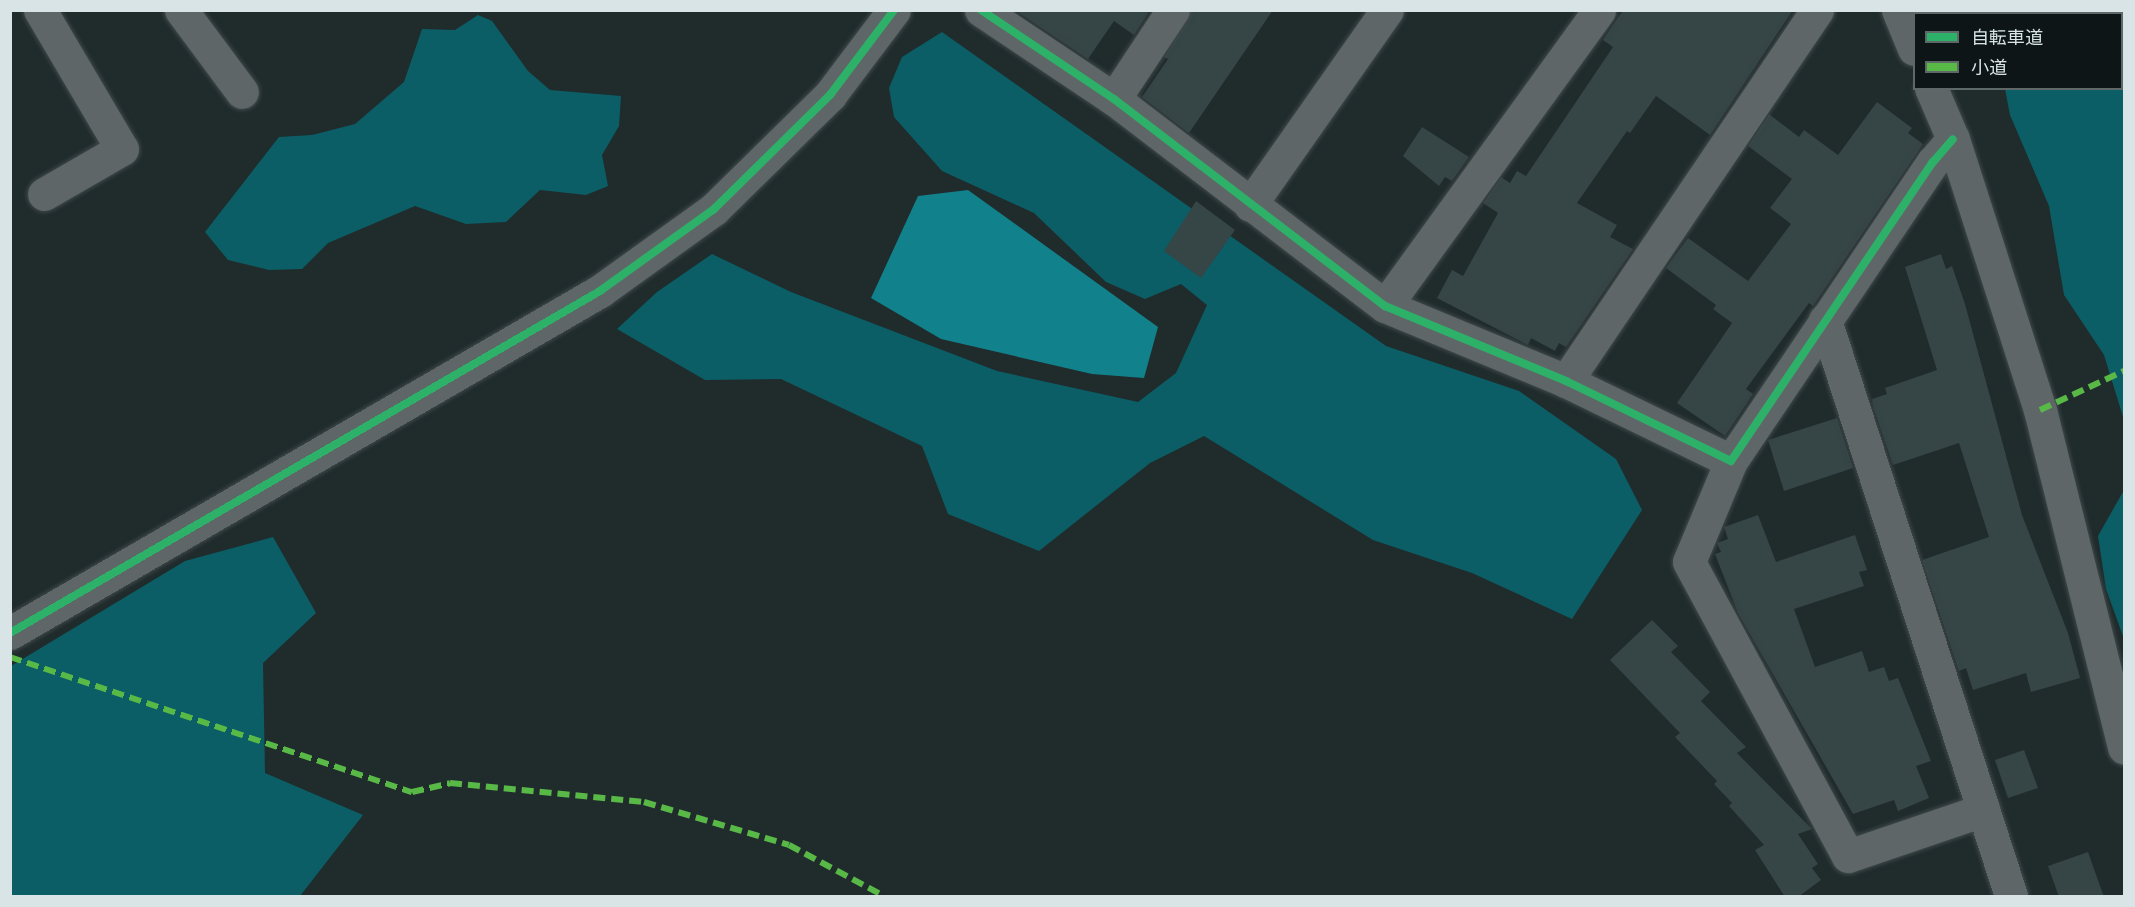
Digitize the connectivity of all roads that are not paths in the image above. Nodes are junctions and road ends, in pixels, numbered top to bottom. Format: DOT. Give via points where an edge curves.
graph roads {
  1 [pos="39,10"];
  2 [pos="182,10"];
  3 [pos="894,10"];
  4 [pos="981,10"];
  5 [pos="1173,10"];
  6 [pos="1387,10"];
  7 [pos="1599,10"];
  8 [pos="1817,10"];
  9 [pos="1898,10"];
  10 [pos="1913,47"];
  11 [pos="1932,90"];
  12 [pos="242,92"];
  13 [pos="1114,99"];
  14 [pos="1953,139"];
  15 [pos="44,194"];
  16 [pos="1250,205"];
  17 [pos="1385,306"];
  18 [pos="1825,320"];
  19 [pos="1566,381"];
  20 [pos="1731,461"];
  21 [pos="10,633"];
  22 [pos="2124,748"];
  23 [pos="1983,810"];
  24 [pos="2011,897"];
  1 -- 15 [label="street" via="122,149"];
  2 -- 12 [label="street"];
  3 -- 21 [label="street" via="830,95 714,209 600,291"];
  4 -- 13 [label="street"];
  5 -- 13 [label="street"];
  6 -- 16 [label="street"];
  7 -- 17 [label="street"];
  8 -- 19 [label="street"];
  9 -- 10 [label="street"];
  11 -- 14 [label="street"];
  13 -- 16 [label="street"];
  14 -- 18 [label="street"];
  14 -- 22 [label="street" via="2040,410 2086,581"];
  16 -- 17 [label="street"];
  17 -- 19 [label="street"];
  18 -- 20 [label="street"];
  18 -- 23 [label="street"];
  19 -- 20 [label="street"];
  20 -- 23 [label="street" via="1689,562 1848,856"];
  23 -- 24 [label="street"];
}
